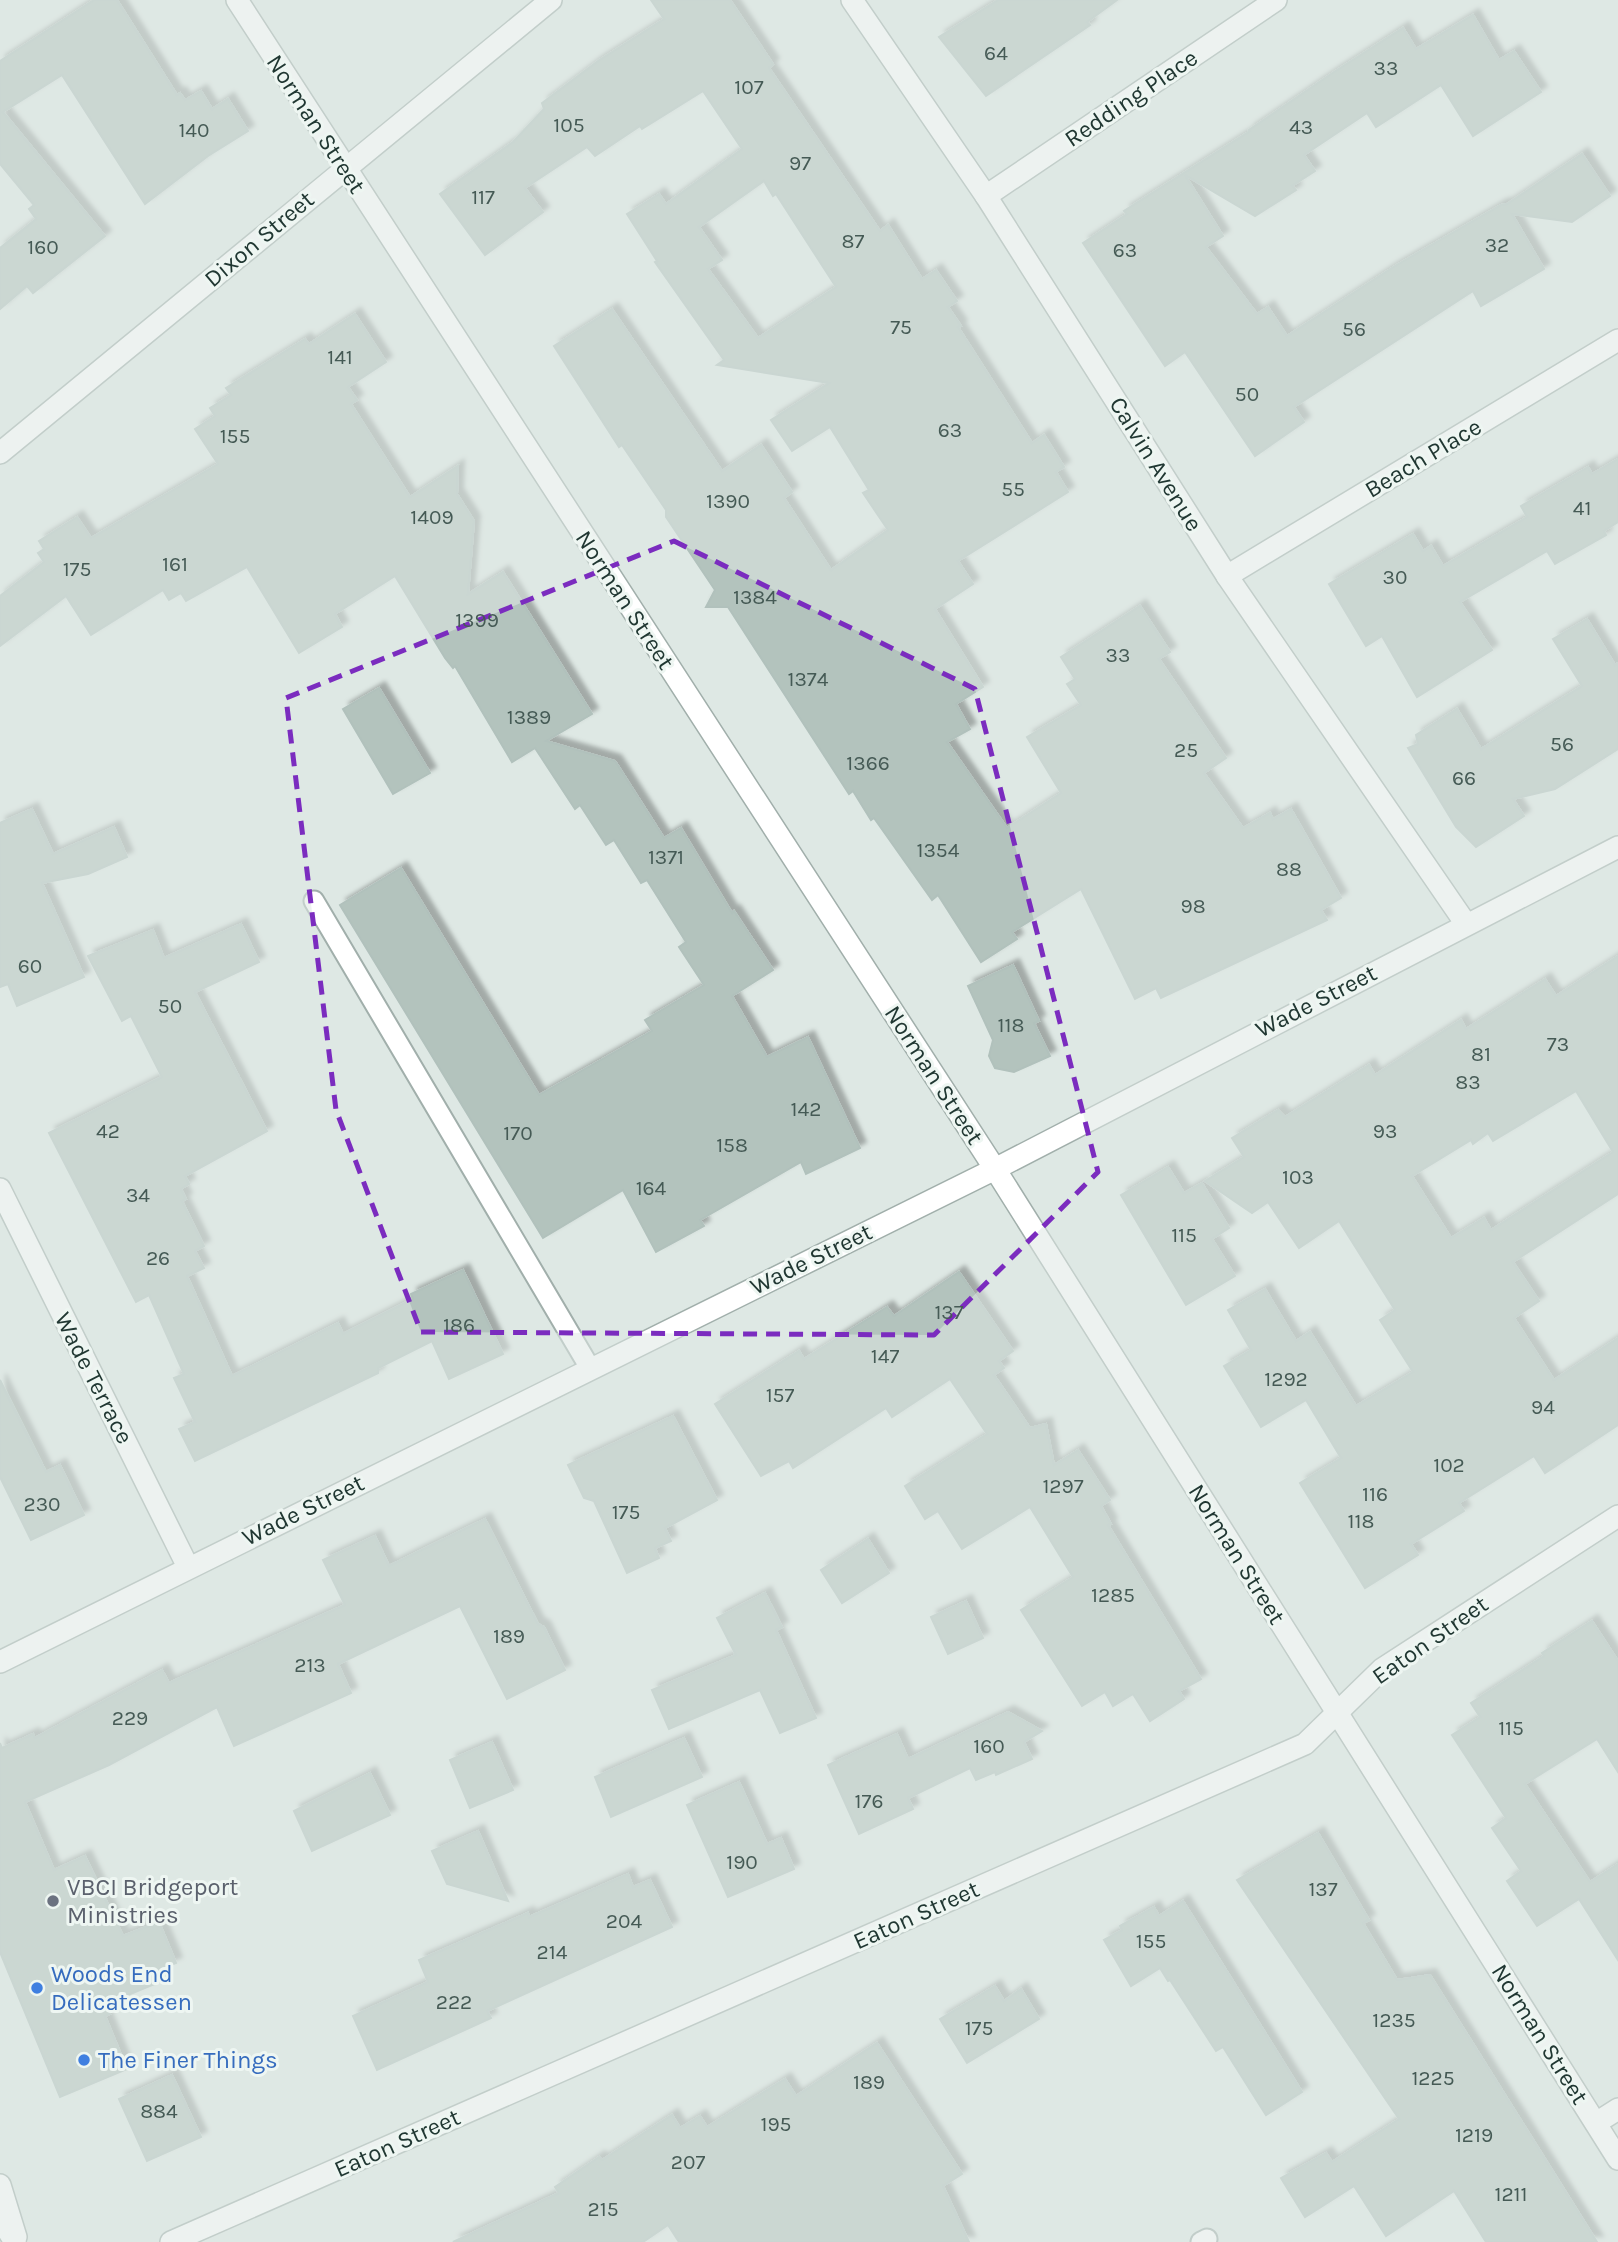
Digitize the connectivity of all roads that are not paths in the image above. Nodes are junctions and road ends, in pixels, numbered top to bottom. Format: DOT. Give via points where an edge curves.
graph roads {
  1 [pos="237,0"];
  2 [pos="551,0"];
  3 [pos="852,0"];
  4 [pos="1276,0"];
  5 [pos="345,168"];
  6 [pos="986,197"];
  7 [pos="1618,340"];
  8 [pos="0,453"];
  9 [pos="1227,576"];
  10 [pos="1618,847"];
  11 [pos="314,901"];
  12 [pos="1466,924"];
  13 [pos="995,1169"];
  14 [pos="0,1189"];
  15 [pos="590,1368"];
  16 [pos="1618,1516"];
  17 [pos="188,1567"];
  18 [pos="0,1662"];
  19 [pos="1337,1713"];
  20 [pos="1618,2109"];
  21 [pos="1596,2123"];
  22 [pos="1618,2159"];
  23 [pos="0,2185"];
  24 [pos="0,2218"];
  25 [pos="16,2242"];
  26 [pos="171,2242"];
  1 -- 5 [label="street, Norman Street"];
  2 -- 5 [label="street, Dixon Street"];
  3 -- 6 [label="street, Calvin Avenue"];
  4 -- 6 [label="street, Redding Place"];
  5 -- 8 [label="street, Dixon Street"];
  5 -- 13 [label="street, Norman Street"];
  6 -- 9 [label="street, Calvin Avenue"];
  7 -- 9 [label="street, Beach Place"];
  9 -- 12 [label="street, Calvin Avenue"];
  10 -- 12 [label="street, Wade Street"];
  11 -- 15 [label="lane"];
  12 -- 13 [label="street, Wade Street"];
  13 -- 15 [label="street, Wade Street"];
  13 -- 19 [label="street, Norman Street"];
  14 -- 17 [label="street, Wade Terrace"];
  15 -- 17 [label="street, Wade Street"];
  16 -- 19 [label="street, Eaton Street" via="1382,1669"];
  17 -- 18 [label="street, Wade Street"];
  19 -- 21 [label="street, Norman Street"];
  19 -- 26 [label="street, Eaton Street" via="1305,1744"];
  20 -- 21 [label="street"];
  21 -- 22 [label="street, Norman Street"];
  23 -- 25 [label="street"];
  24 -- 25 [label="street"];
}
